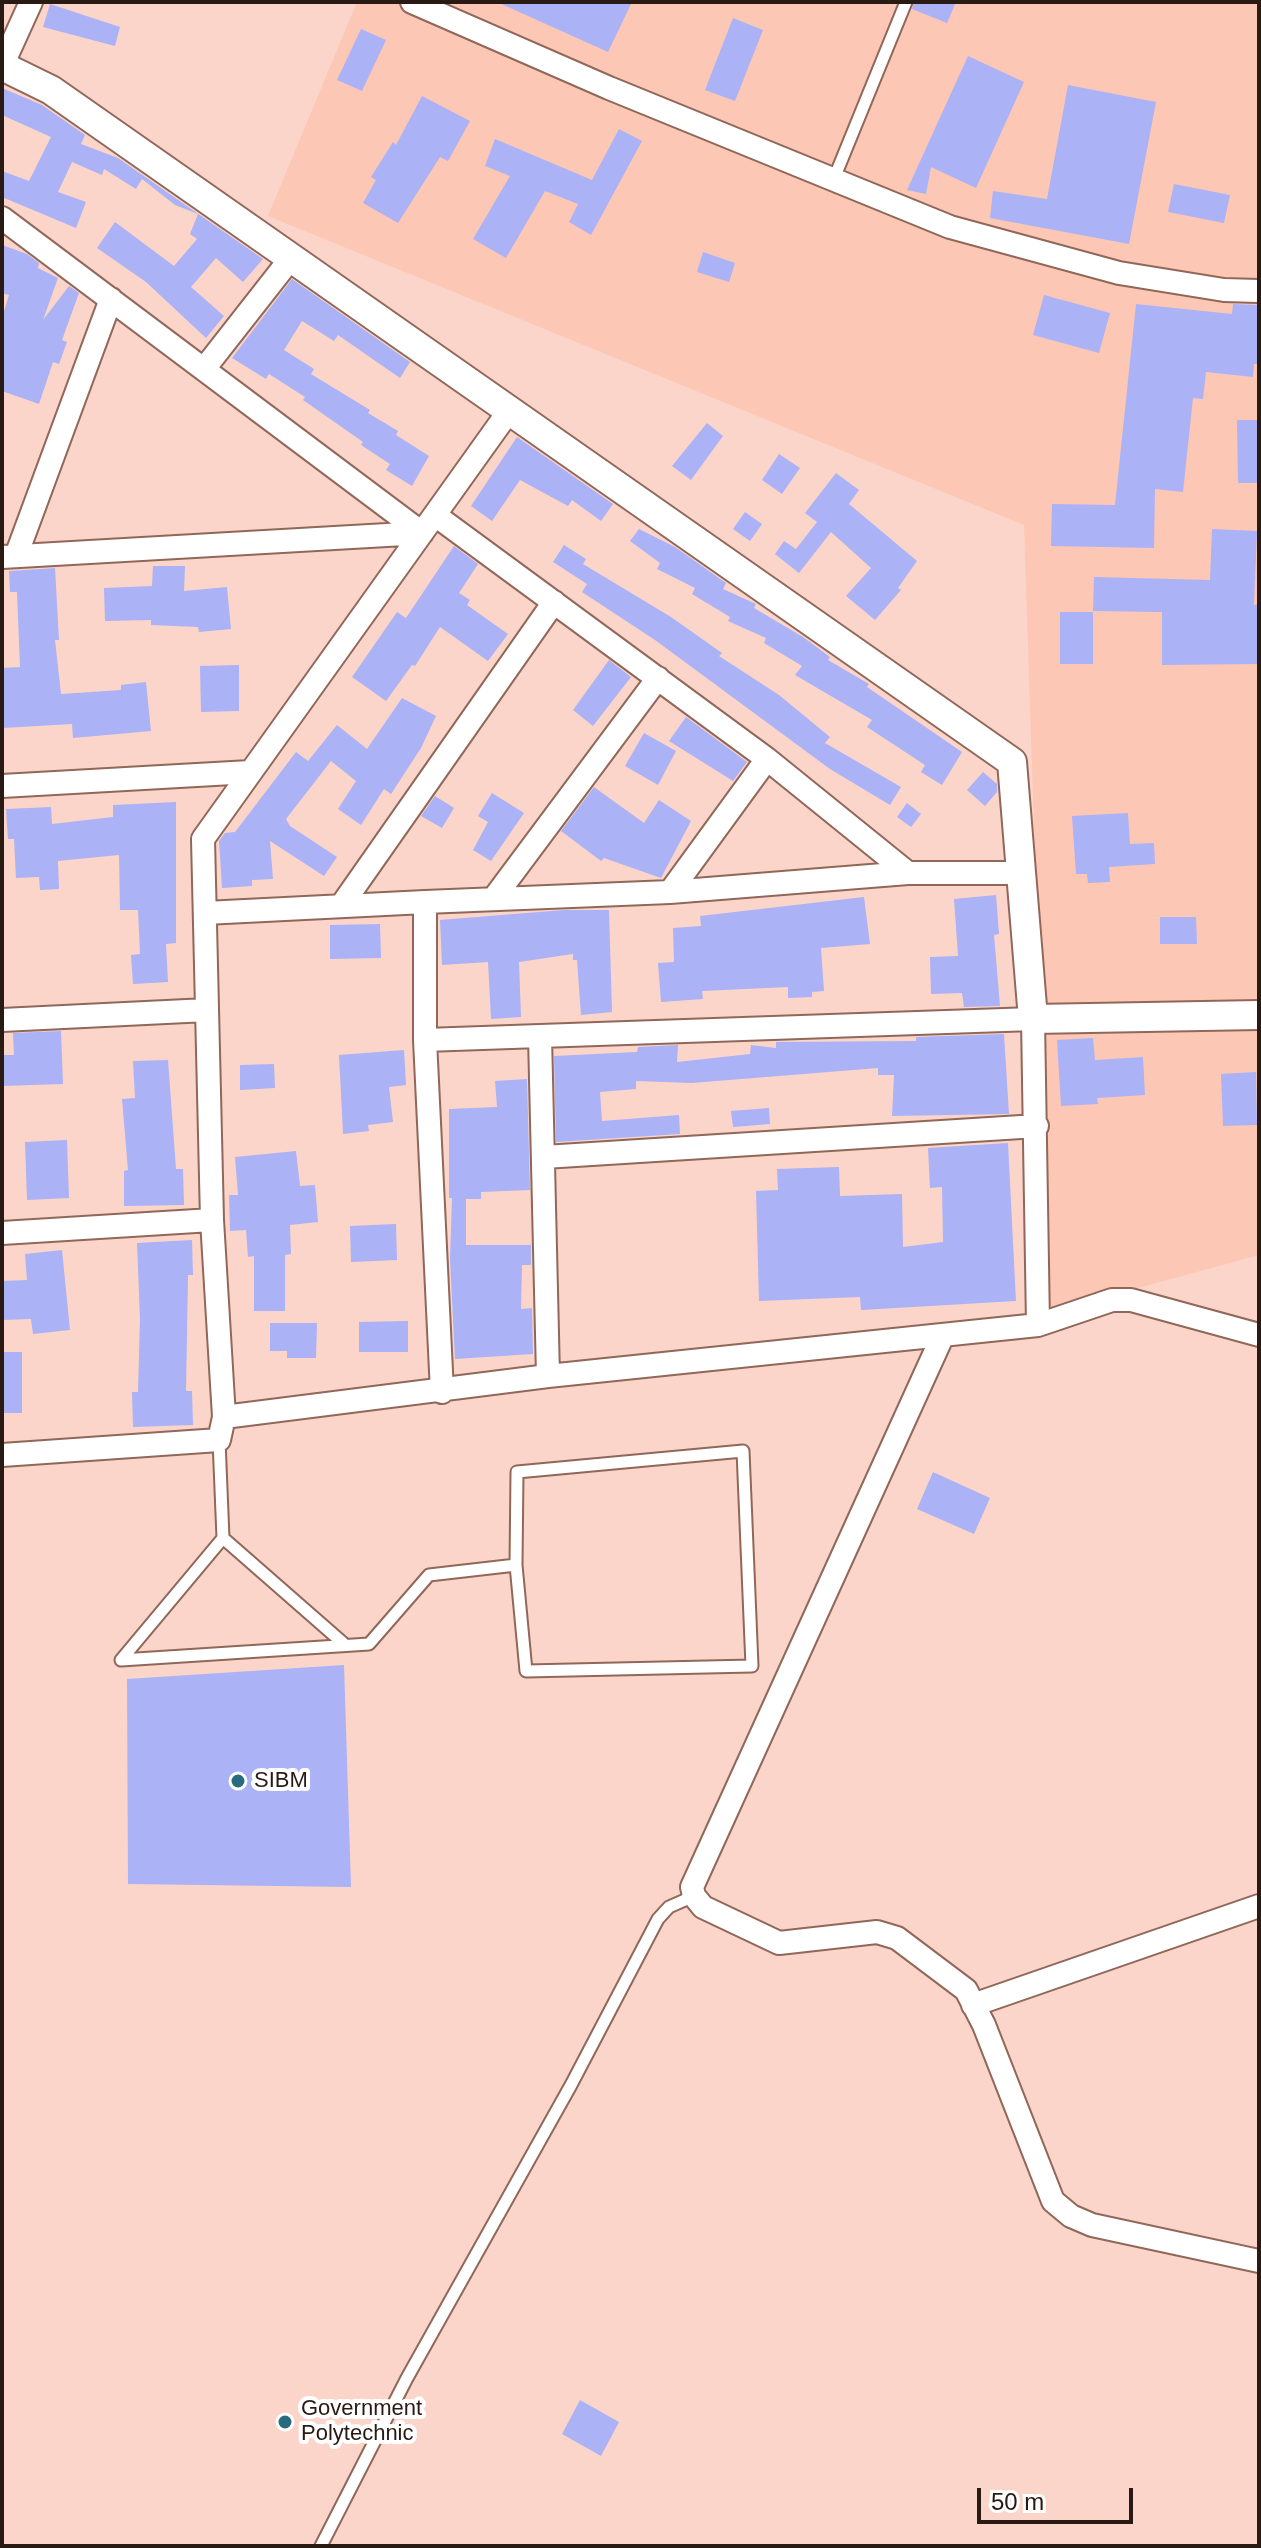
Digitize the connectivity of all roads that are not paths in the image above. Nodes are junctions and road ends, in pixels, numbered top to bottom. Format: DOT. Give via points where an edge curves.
graph roads {
  1 [pos="31,2"];
  2 [pos="412,2"];
  3 [pos="906,2"];
  4 [pos="2,66"];
  5 [pos="833,181"];
  6 [pos="2,218"];
  7 [pos="291,258"];
  8 [pos="1259,291"];
  9 [pos="111,299"];
  10 [pos="204,369"];
  11 [pos="509,411"];
  12 [pos="428,524"];
  13 [pos="9,557"];
  14 [pos="554,602"];
  15 [pos="658,678"];
  16 [pos="767,759"];
  17 [pos="250,772"];
  18 [pos="2,786"];
  19 [pos="908,873"];
  20 [pos="1019,873"];
  21 [pos="670,892"];
  22 [pos="494,898"];
  23 [pos="425,902"];
  24 [pos="341,906"];
  25 [pos="205,913"];
  26 [pos="207,1010"];
  27 [pos="1259,1015"];
  28 [pos="1033,1019"];
  29 [pos="2,1020"];
  30 [pos="540,1036"];
  31 [pos="425,1040"];
  32 [pos="1037,1126"];
  33 [pos="544,1157"];
  34 [pos="212,1220"];
  35 [pos="2,1233"];
  36 [pos="1038,1325"];
  37 [pos="943,1335"];
  38 [pos="1259,1335"];
  39 [pos="548,1376"];
  40 [pos="442,1392"];
  41 [pos="224,1417"];
  42 [pos="219,1440"];
  43 [pos="2,1455"];
  44 [pos="223,1538"];
  45 [pos="516,1565"];
  46 [pos="343,1643"];
  47 [pos="694,1896"];
  48 [pos="1259,1906"];
  49 [pos="973,2005"];
  50 [pos="1259,2261"];
  51 [pos="321,2546"];
  1 -- 4 [label="street"];
  2 -- 5 [label="street"];
  3 -- 5 [label="lane"];
  4 -- 7 [label="street" via="51,90"];
  5 -- 8 [label="street" via="950,227 1119,273"];
  6 -- 9 [label="street"];
  7 -- 10 [label="street"];
  7 -- 11 [label="street"];
  9 -- 10 [label="street"];
  9 -- 13 [label="street"];
  10 -- 12 [label="street"];
  11 -- 12 [label="street"];
  11 -- 20 [label="street" via="1012,762"];
  12 -- 13 [label="street"];
  12 -- 14 [label="street"];
  12 -- 17 [label="street"];
  14 -- 15 [label="street"];
  14 -- 24 [label="street"];
  15 -- 16 [label="street"];
  15 -- 22 [label="street"];
  16 -- 19 [label="street"];
  16 -- 21 [label="street"];
  17 -- 18 [label="street"];
  17 -- 25 [label="street" via="203,839"];
  19 -- 20 [label="street"];
  19 -- 21 [label="street"];
  20 -- 28 [label="street"];
  21 -- 22 [label="street"];
  22 -- 23 [label="street"];
  23 -- 24 [label="street"];
  23 -- 31 [label="street"];
  24 -- 25 [label="street"];
  25 -- 26 [label="street"];
  26 -- 29 [label="street"];
  26 -- 34 [label="street"];
  27 -- 28 [label="street"];
  28 -- 30 [label="street"];
  28 -- 32 [label="street"];
  30 -- 31 [label="street"];
  30 -- 33 [label="street"];
  31 -- 40 [label="street"];
  32 -- 33 [label="street"];
  32 -- 36 [label="street"];
  33 -- 39 [label="street"];
  34 -- 35 [label="street"];
  34 -- 41 [label="street"];
  36 -- 37 [label="street"];
  36 -- 38 [label="street" via="1112,1300 1131,1300"];
  37 -- 39 [label="street"];
  37 -- 47 [label="street" via="692,1887"];
  39 -- 40 [label="street"];
  40 -- 41 [label="street"];
  41 -- 42 [label="street"];
  42 -- 43 [label="street"];
  42 -- 44 [label="lane"];
  44 -- 46 [label="lane"];
  44 -- 46 [label="lane" via="121,1660"];
  45 -- 45 [label="lane" via="517,1472 743,1451 752,1666 526,1671"];
  45 -- 46 [label="lane" via="429,1575 369,1644"];
  47 -- 49 [label="street" via="703,1907 779,1943 877,1932 897,1938 955,1979"];
  47 -- 51 [label="lane" via="669,1907 658,1919"];
  48 -- 49 [label="street"];
  49 -- 50 [label="street" via="1053,2201 1092,2225"];
}
